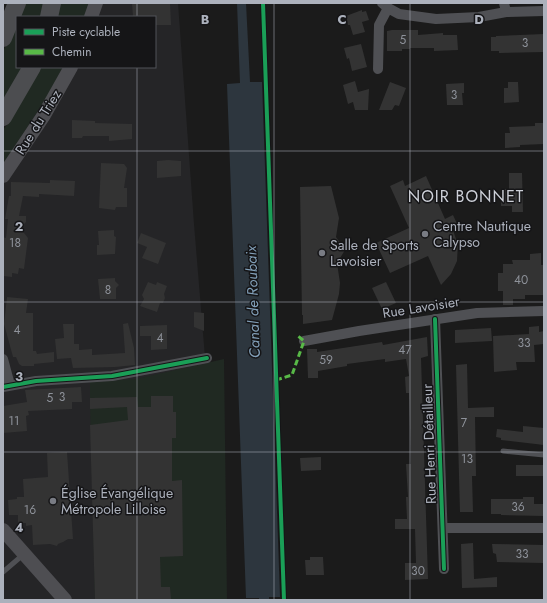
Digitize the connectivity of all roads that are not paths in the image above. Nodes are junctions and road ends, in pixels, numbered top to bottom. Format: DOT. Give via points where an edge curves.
graph roads {
  1 [pos="17,3"];
  2 [pos="52,3"];
  3 [pos="96,3"];
  4 [pos="385,6"];
  5 [pos="505,8"];
  6 [pos="544,11"];
  7 [pos="49,16"];
  8 [pos="91,16"];
  9 [pos="3,38"];
  10 [pos="31,68"];
  11 [pos="70,68"];
  12 [pos="378,69"];
  13 [pos="3,117"];
  14 [pos="3,176"];
  15 [pos="544,311"];
  16 [pos="435,319"];
  17 [pos="304,341"];
  18 [pos="3,358"];
  19 [pos="207,358"];
  20 [pos="7,386"];
  21 [pos="503,451"];
  22 [pos="544,455"];
  23 [pos="443,528"];
  24 [pos="544,528"];
  25 [pos="3,530"];
  26 [pos="24,554"];
  27 [pos="444,569"];
  28 [pos="3,572"];
  29 [pos="65,600"];
  1 -- 9 [label="highway"];
  2 -- 7 [label="highway"];
  3 -- 8 [label="street"];
  4 -- 5 [label="street" via="406,16 436,19 479,17"];
  4 -- 12 [label="street" via="379,25"];
  5 -- 6 [label="street"];
  10 -- 13 [label="highway"];
  11 -- 14 [label="street, Rue du Triez" via="44,115"];
  15 -- 16 [label="street, Rue Lavoisier" via="477,312"];
  16 -- 17 [label="street, Rue Lavoisier"];
  16 -- 23 [label="street, Rue Henri Détailleur"];
  18 -- 20 [label="street"];
  19 -- 20 [label="street" via="112,376 44,380"];
  21 -- 22 [label="lane"];
  23 -- 24 [label="street"];
  23 -- 27 [label="street, Rue Henri Détailleur"];
  25 -- 26 [label="street"];
  26 -- 28 [label="lane"];
  26 -- 29 [label="street"];
}
